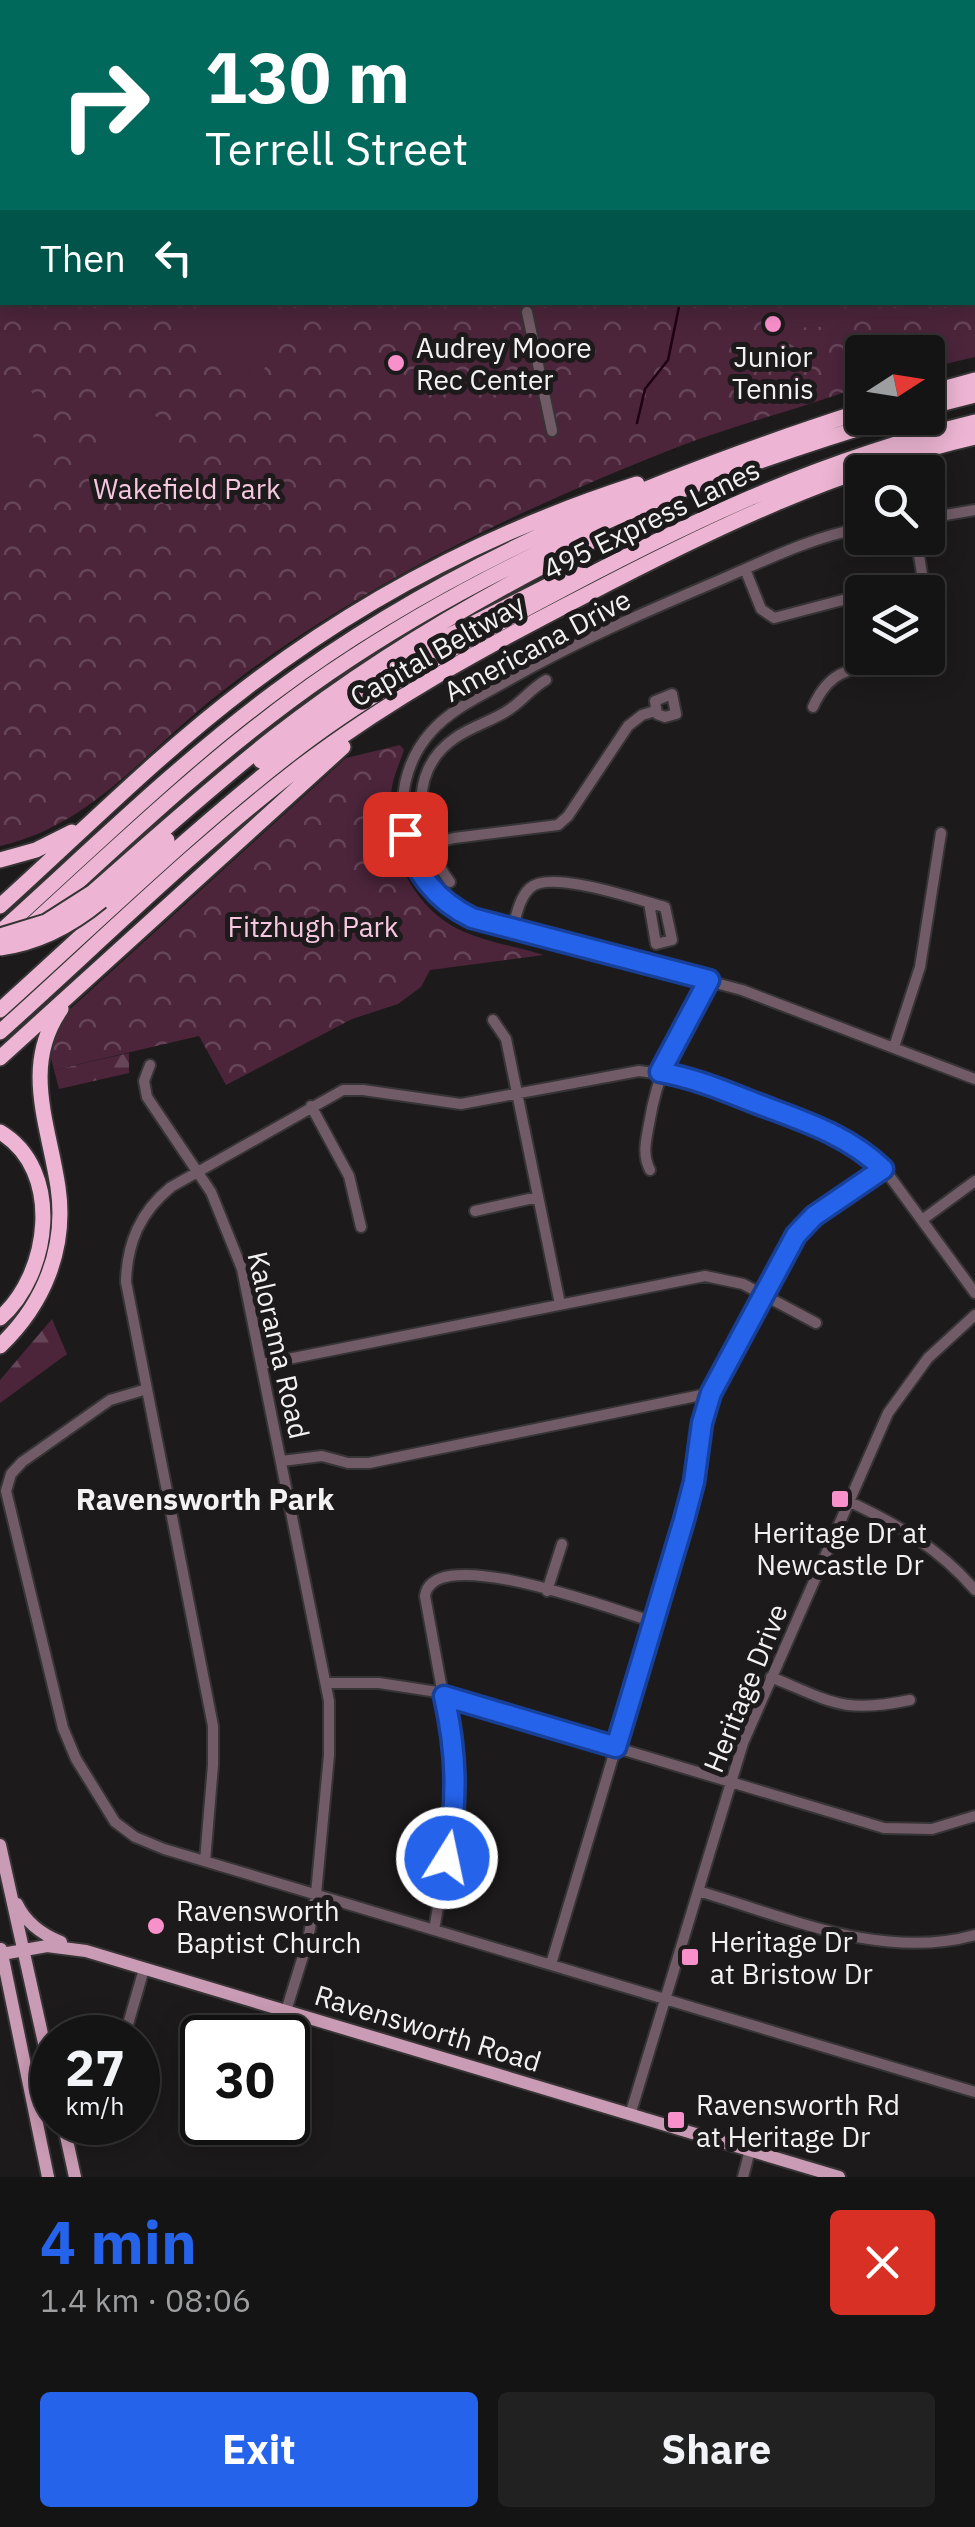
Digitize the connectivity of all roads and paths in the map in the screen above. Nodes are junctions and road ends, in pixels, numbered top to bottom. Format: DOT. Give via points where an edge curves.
graph roads {
  1 [pos="527,312"];
  2 [pos="975,380"];
  3 [pos="945,388"];
  4 [pos="975,395"];
  5 [pos="945,403"];
  6 [pos="845,417"];
  7 [pos="975,422"];
  8 [pos="552,431"];
  9 [pos="845,433"];
  10 [pos="975,437"];
  11 [pos="741,451"];
  12 [pos="762,459"];
  13 [pos="771,487"];
  14 [pos="975,510"];
  15 [pos="945,515"];
  16 [pos="845,532"];
  17 [pos="745,570"];
  18 [pos="845,599"];
  19 [pos="845,671"];
  20 [pos="546,680"];
  21 [pos="415,687"];
  22 [pos="812,707"];
  23 [pos="655,711"];
  24 [pos="123,794"];
  25 [pos="941,833"];
  26 [pos="427,844"];
  27 [pos="409,850"];
  28 [pos="0,860"];
  29 [pos="450,882"];
  30 [pos="97,896"];
  31 [pos="650,902"];
  32 [pos="0,906"];
  33 [pos="512,930"];
  34 [pos="0,934"];
  35 [pos="0,951"];
  36 [pos="87,980"];
  37 [pos="709,980"];
  38 [pos="0,1010"];
  39 [pos="493,1020"];
  40 [pos="0,1032"];
  41 [pos="894,1047"];
  42 [pos="0,1058"];
  43 [pos="150,1065"];
  44 [pos="660,1072"];
  45 [pos="975,1078"];
  46 [pos="518,1094"];
  47 [pos="311,1106"];
  48 [pos="0,1132"];
  49 [pos="883,1169"];
  50 [pos="198,1170"];
  51 [pos="650,1170"];
  52 [pos="975,1182"];
  53 [pos="538,1197"];
  54 [pos="475,1212"];
  55 [pos="922,1220"];
  56 [pos="361,1226"];
  57 [pos="975,1292"];
  58 [pos="763,1294"];
  59 [pos="560,1304"];
  60 [pos="975,1315"];
  61 [pos="0,1318"];
  62 [pos="816,1322"];
  63 [pos="0,1346"];
  64 [pos="262,1364"];
  65 [pos="146,1389"];
  66 [pos="711,1393"];
  67 [pos="282,1460"];
  68 [pos="848,1502"];
  69 [pos="562,1544"];
  70 [pos="547,1590"];
  71 [pos="975,1590"];
  72 [pos="654,1622"];
  73 [pos="772,1677"];
  74 [pos="326,1683"];
  75 [pos="444,1695"];
  76 [pos="910,1700"];
  77 [pos="616,1747"];
  78 [pos="730,1781"];
  79 [pos="975,1816"];
  80 [pos="0,1845"];
  81 [pos="205,1861"];
  82 [pos="5,1867"];
  83 [pos="698,1891"];
  84 [pos="316,1894"];
  85 [pos="434,1930"];
  86 [pos="975,1936"];
  87 [pos="57,1946"];
  88 [pos="23,1949"];
  89 [pos="1,1952"];
  90 [pos="86,1952"];
  91 [pos="552,1964"];
  92 [pos="144,1969"];
  93 [pos="0,1980"];
  94 [pos="30,1983"];
  95 [pos="665,1999"];
  96 [pos="12,2002"];
  97 [pos="286,2011"];
  98 [pos="37,2015"];
  99 [pos="131,2015"];
  100 [pos="975,2092"];
  101 [pos="630,2115"];
  102 [pos="68,2145"];
  103 [pos="750,2150"];
  104 [pos="48,2177"];
  105 [pos="76,2177"];
  106 [pos="743,2177"];
  107 [pos="839,2177"];
  1 -- 8 [label="street"];
  2 -- 3 [label="highway"];
  4 -- 5 [label="highway"];
  6 -- 11 [label="highway, Capital Beltway"];
  7 -- 13 [label="highway, 495 Express Lanes"];
  9 -- 12 [label="highway, 495 Express Lanes"];
  10 -- 21 [label="highway, Capital Beltway" via="870,466 758,509"];
  11 -- 24 [label="highway" via="552,513 401,586 245,688"];
  11 -- 34 [label="highway, Capital Beltway" via="527,544 354,638 223,732"];
  12 -- 30 [label="highway" via="544,566 367,670 274,737"];
  12 -- 35 [label="highway, 495 Express Lanes" via="532,558 361,652 242,739"];
  13 -- 30 [label="highway" via="664,529 415,653 242,776"];
  13 -- 38 [label="highway, 495 Express Lanes" via="582,579 356,706 245,791"];
  14 -- 15 [label="street"];
  16 -- 17 [label="street, Americana Drive"];
  17 -- 18 [label="street" via="761,609 774,618"];
  17 -- 27 [label="street, Americana Drive" via="561,651 444,719 416,754 406,782 402,816"];
  19 -- 22 [label="street" via="822,687"];
  20 -- 26 [label="street" via="438,754 422,796"];
  21 -- 36 [label="highway"];
  21 -- 40 [label="highway, Capital Beltway" via="254,805"];
  23 -- 26 [label="street" via="628,726 558,825"];
  24 -- 28 [label="highway" via="60,840"];
  24 -- 32 [label="highway"];
  25 -- 41 [label="street" via="917,980"];
  26 -- 27 [label="street"];
  26 -- 29 [label="street"];
  27 -- 33 [label="street, Americana Drive" via="447,903"];
  30 -- 34 [label="highway, bridge" via="46,922"];
  30 -- 35 [label="highway, bridge" via="71,924"];
  31 -- 33 [label="street" via="543,880 526,892"];
  33 -- 37 [label="street, Americana Drive"];
  36 -- 42 [label="highway"];
  36 -- 63 [label="highway" via="53,1023 38,1070 60,1206 55,1258 33,1308"];
  37 -- 41 [label="street, Americana Drive"];
  37 -- 44 [label="street"];
  39 -- 46 [label="street" via="506,1040"];
  41 -- 45 [label="street, Americana Drive"];
  43 -- 50 [label="street, Kalorama Road" via="147,1097"];
  44 -- 46 [label="street"];
  44 -- 49 [label="street" via="693,1078 825,1130"];
  44 -- 51 [label="street" via="644,1150"];
  46 -- 47 [label="street" via="460,1104 351,1089"];
  46 -- 53 [label="street"];
  47 -- 50 [label="street"];
  47 -- 56 [label="street" via="349,1176"];
  48 -- 61 [label="highway" via="30,1164 42,1208 30,1276"];
  49 -- 55 [label="street"];
  49 -- 58 [label="street" via="804,1226"];
  50 -- 64 [label="street, Kalorama Road" via="242,1269"];
  50 -- 65 [label="street" via="153,1204 129,1250 127,1292"];
  52 -- 55 [label="street"];
  53 -- 54 [label="street"];
  53 -- 59 [label="street"];
  55 -- 57 [label="street"];
  58 -- 59 [label="street" via="729,1278 705,1276"];
  58 -- 62 [label="street"];
  58 -- 66 [label="street"];
  59 -- 64 [label="street"];
  60 -- 68 [label="street, Heritage Drive" via="928,1358 896,1400"];
  64 -- 67 [label="street, Kalorama Road"];
  65 -- 81 [label="street" via="212,1726"];
  65 -- 81 [label="street" via="110,1400 22,1462 8,1480 7,1498 76,1759 120,1828"];
  66 -- 67 [label="street" via="369,1463 322,1456"];
  66 -- 72 [label="street" via="694,1482"];
  67 -- 74 [label="street, Kalorama Road"];
  68 -- 71 [label="street" via="926,1543"];
  68 -- 73 [label="street, Heritage Drive"];
  69 -- 70 [label="street"];
  70 -- 72 [label="street"];
  70 -- 75 [label="street" via="487,1575 432,1580 425,1596"];
  72 -- 77 [label="street"];
  73 -- 76 [label="street" via="845,1706"];
  73 -- 78 [label="street, Heritage Drive"];
  74 -- 75 [label="street" via="379,1683"];
  74 -- 84 [label="street, Kalorama Road" via="329,1755"];
  75 -- 77 [label="street"];
  75 -- 85 [label="street" via="457,1794"];
  77 -- 78 [label="street"];
  77 -- 91 [label="street"];
  78 -- 79 [label="street" via="898,1830"];
  78 -- 83 [label="street, Heritage Drive"];
  80 -- 82 [label="main road"];
  81 -- 84 [label="street"];
  82 -- 88 [label="main road"];
  82 -- 90 [label="main road" via="27,1921"];
  83 -- 86 [label="street" via="884,1942"];
  83 -- 95 [label="street, Heritage Drive"];
  84 -- 85 [label="street"];
  84 -- 97 [label="street, Kalorama Road"];
  85 -- 91 [label="street"];
  87 -- 88 [label="main road, Ravensworth Road"];
  87 -- 90 [label="main road, Ravensworth Road"];
  87 -- 94 [label="main road" via="34,1961"];
  88 -- 89 [label="main road, Ravensworth Road"];
  88 -- 94 [label="main road"];
  89 -- 96 [label="main road"];
  90 -- 92 [label="main road, Ravensworth Road"];
  91 -- 95 [label="street"];
  92 -- 97 [label="main road, Ravensworth Road"];
  92 -- 99 [label="street"];
  93 -- 96 [label="main road"];
  94 -- 98 [label="main road"];
  95 -- 100 [label="street"];
  95 -- 101 [label="street, Heritage Drive"];
  96 -- 104 [label="main road"];
  97 -- 101 [label="main road, Ravensworth Road"];
  101 -- 103 [label="main road, Ravensworth Road"];
  102 -- 105 [label="main road"];
  103 -- 106 [label="street"];
  103 -- 107 [label="main road, Ravensworth Road"];
}
